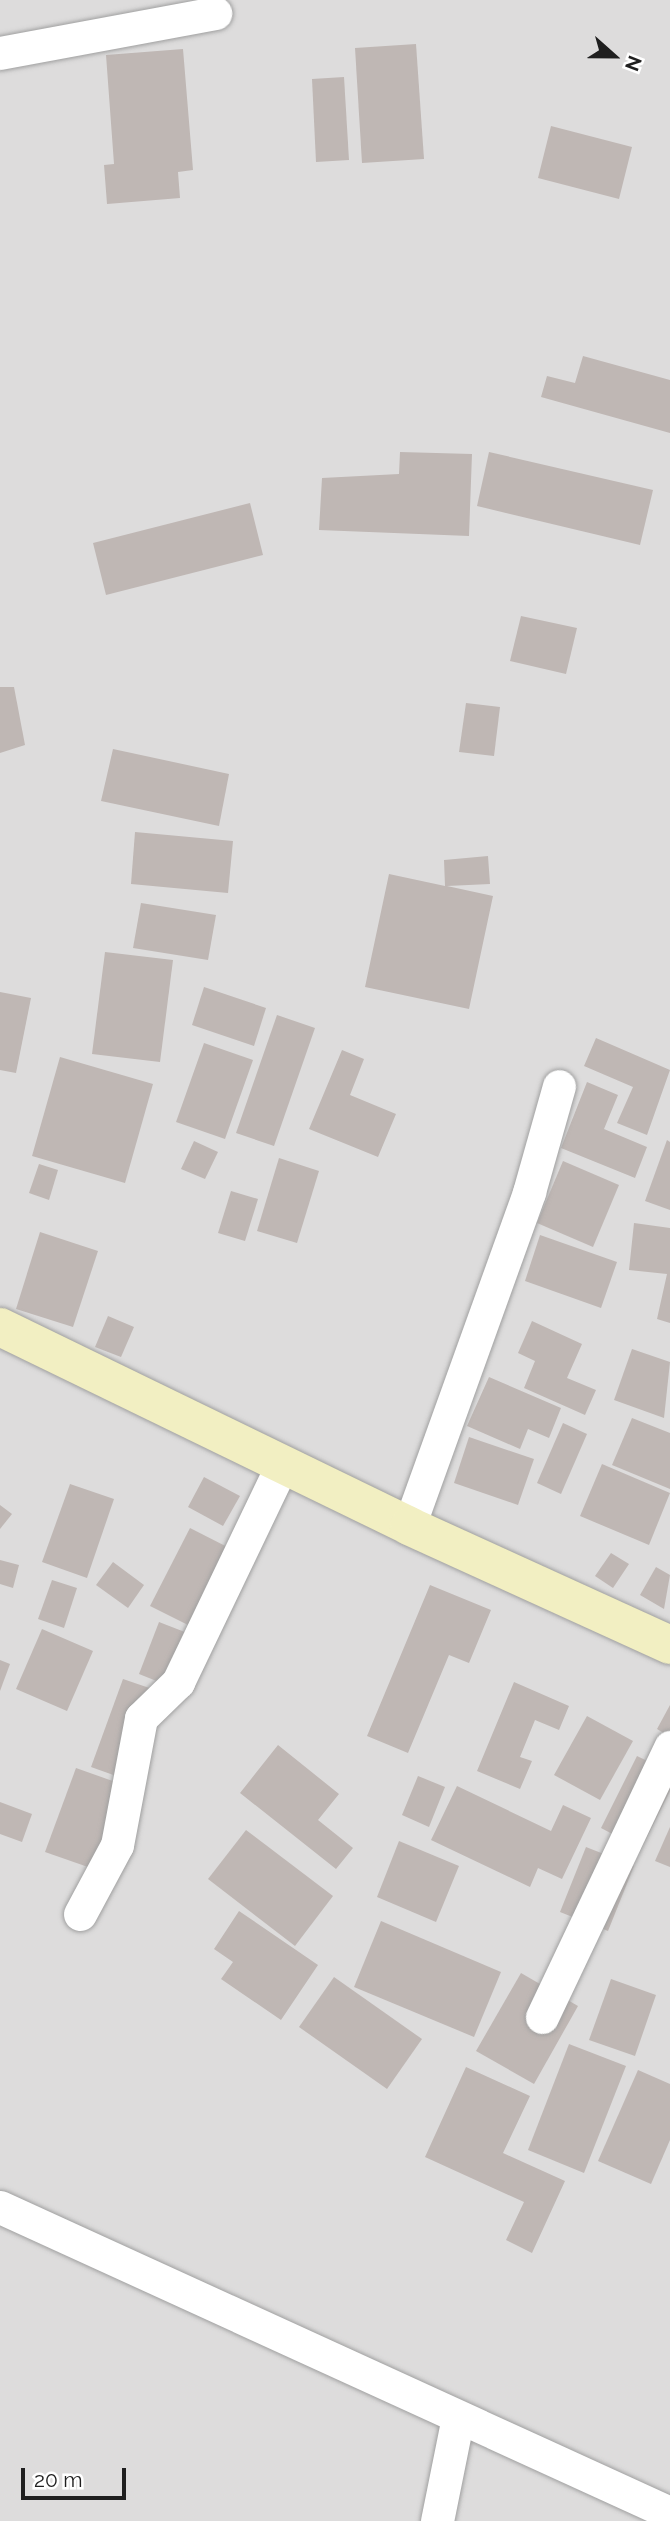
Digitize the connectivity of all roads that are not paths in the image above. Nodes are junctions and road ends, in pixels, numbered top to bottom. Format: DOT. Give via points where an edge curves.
graph roads {
  1 [pos="215,13"];
  2 [pos="0,53"];
  3 [pos="559,1086"];
  4 [pos="0,1327"];
  5 [pos="282,1465"];
  6 [pos="409,1527"];
  7 [pos="670,1645"];
  8 [pos="670,1747"];
  9 [pos="80,1914"];
  10 [pos="542,2017"];
  11 [pos="0,2207"];
  12 [pos="458,2417"];
  13 [pos="670,2513"];
  14 [pos="437,2521"];
  1 -- 2 [label="street"];
  3 -- 6 [label="street" via="529,1192"];
  4 -- 5 [label="street"];
  5 -- 6 [label="street"];
  5 -- 9 [label="street" via="178,1682 141,1718 117,1845"];
  6 -- 7 [label="street"];
  8 -- 10 [label="street"];
  11 -- 12 [label="street"];
  12 -- 13 [label="street"];
  12 -- 14 [label="street"];
}
